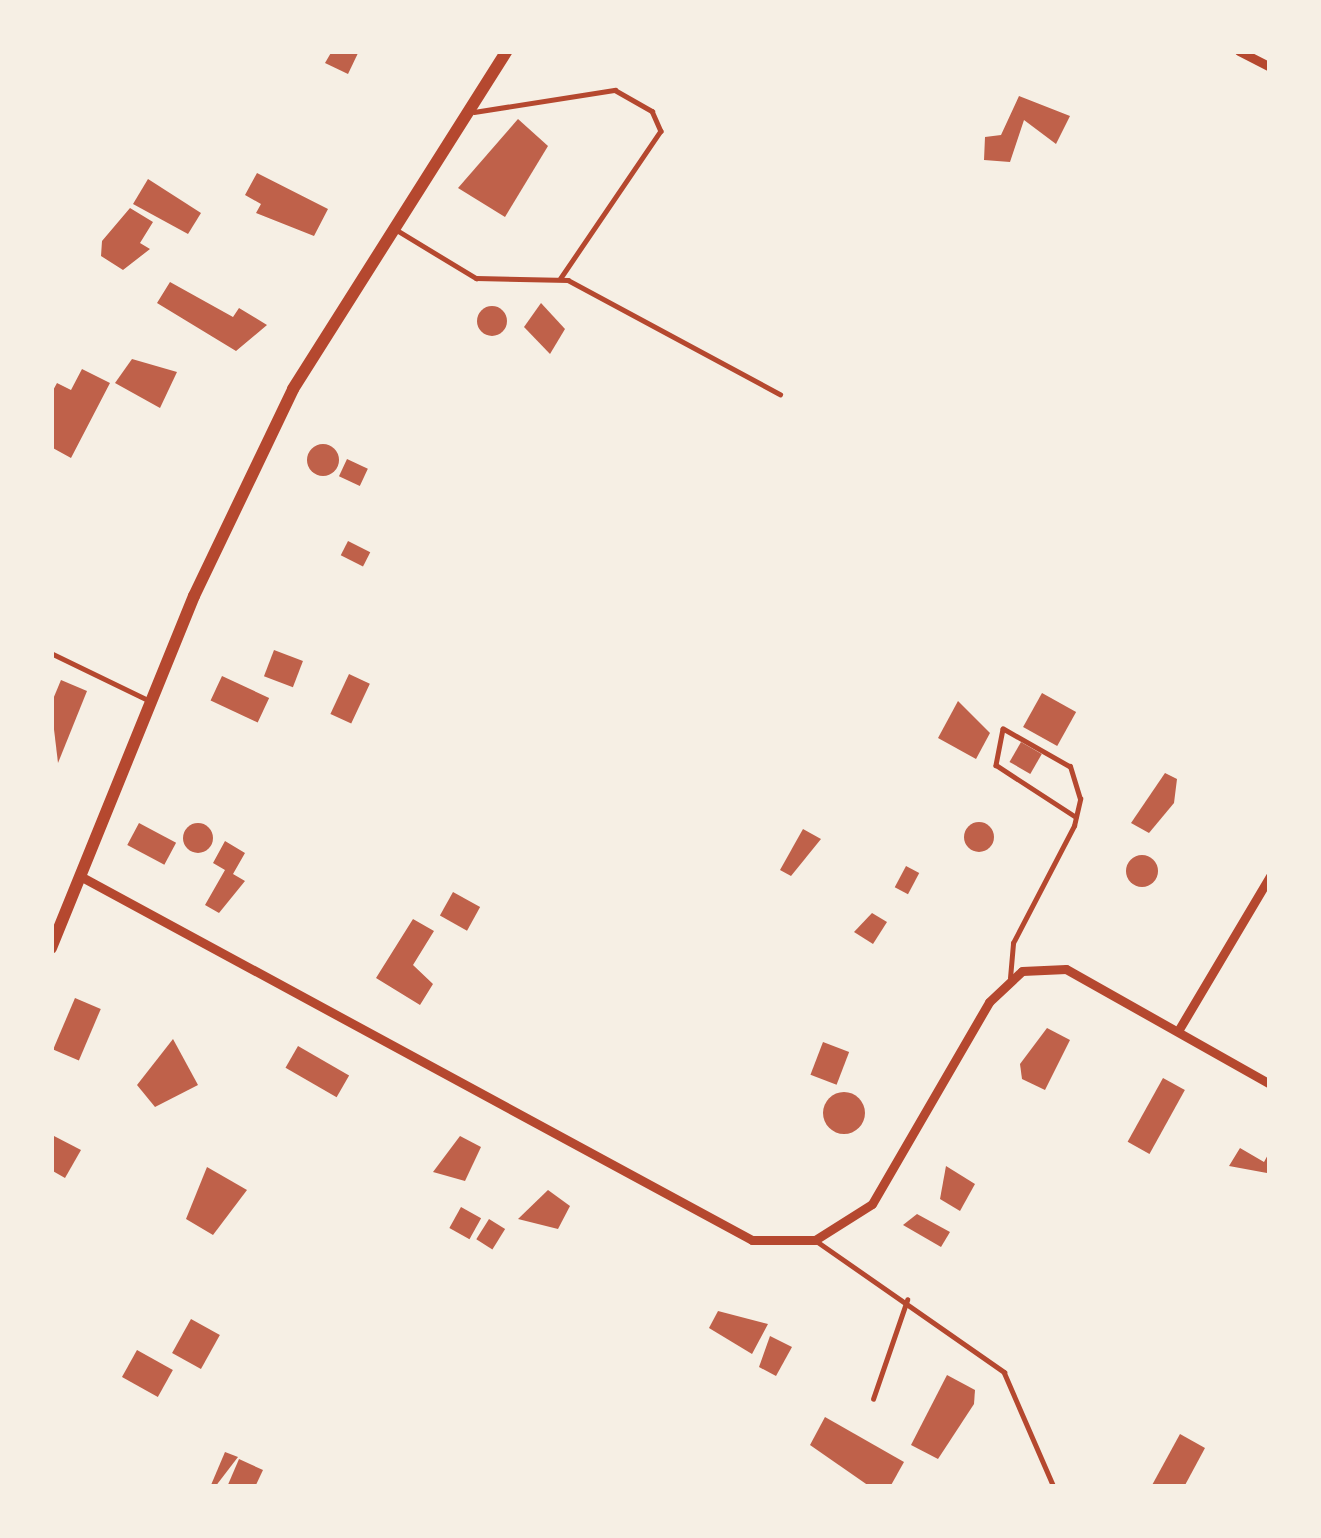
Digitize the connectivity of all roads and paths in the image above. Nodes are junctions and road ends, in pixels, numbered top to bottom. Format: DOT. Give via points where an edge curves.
graph roads {
  1 [pos="508,51"];
  2 [pos="1239,51"];
  3 [pos="1270,67"];
  4 [pos="469,112"];
  5 [pos="395,229"];
  6 [pos="559,280"];
  7 [pos="780,394"];
  8 [pos="51,652"];
  9 [pos="152,701"];
  10 [pos="1076,817"];
  11 [pos="80,876"];
  12 [pos="1270,876"];
  13 [pos="51,948"];
  14 [pos="1010,978"];
  15 [pos="1178,1031"];
  16 [pos="1270,1084"];
  17 [pos="814,1240"];
  18 [pos="907,1300"];
  19 [pos="873,1399"];
  20 [pos="1054,1487"];
  1 -- 4 [label="street"];
  2 -- 3 [label="street"];
  4 -- 5 [label="street"];
  4 -- 6 [label="lane" via="616,90 652,111 661,131"];
  5 -- 6 [label="lane" via="476,278"];
  5 -- 9 [label="street" via="293,389"];
  6 -- 7 [label="lane"];
  8 -- 9 [label="lane"];
  9 -- 11 [label="street"];
  10 -- 10 [label="lane" via="1070,767 1003,729 996,765"];
  10 -- 14 [label="lane" via="1013,943"];
  11 -- 13 [label="street"];
  11 -- 17 [label="street" via="713,1226 752,1240"];
  12 -- 15 [label="street"];
  14 -- 15 [label="street" via="1066,969"];
  14 -- 17 [label="street" via="883,1192"];
  15 -- 16 [label="street"];
  17 -- 18 [label="lane"];
  18 -- 19 [label="lane"];
  18 -- 20 [label="lane" via="1018,1390"];
}
